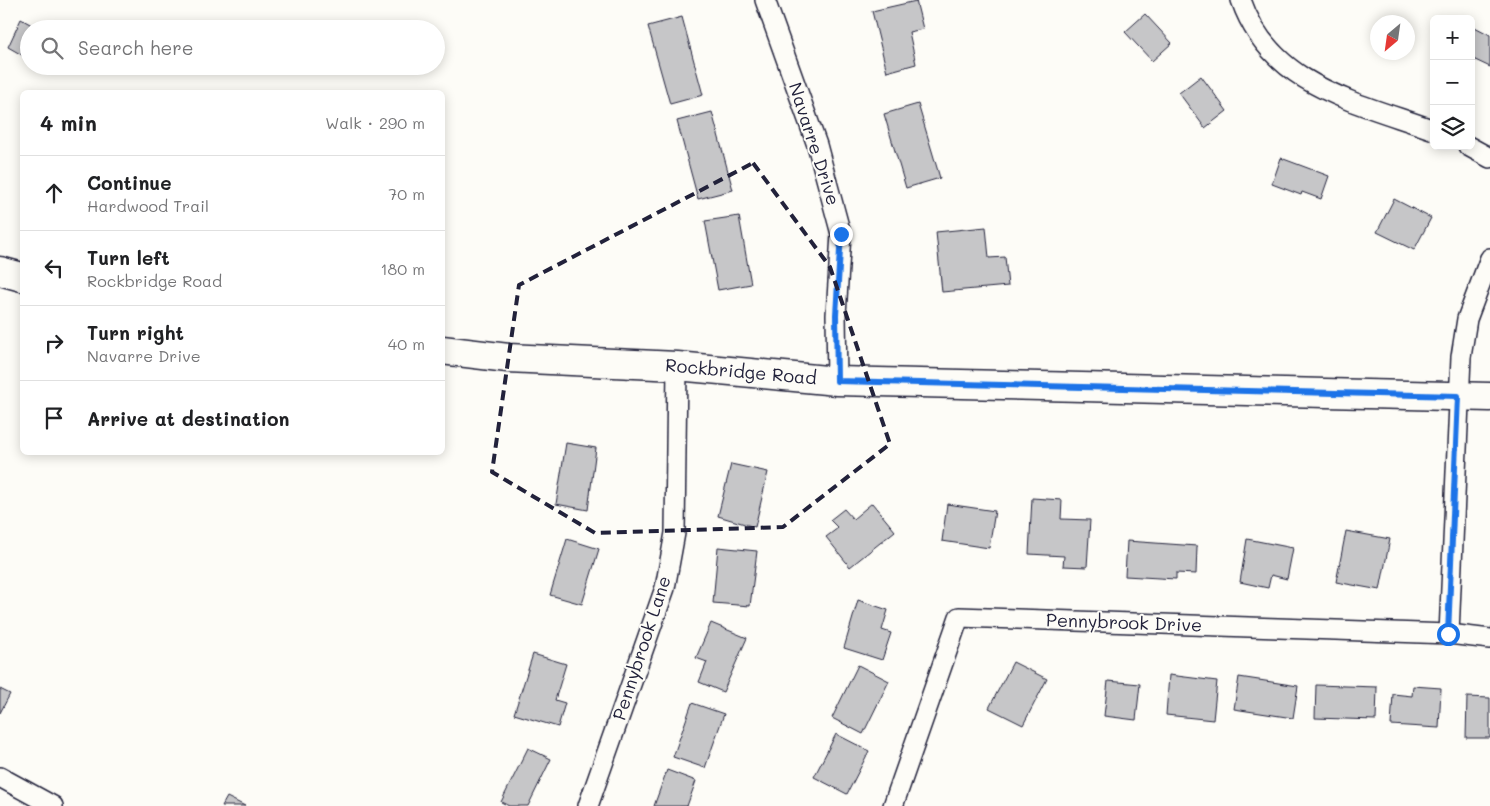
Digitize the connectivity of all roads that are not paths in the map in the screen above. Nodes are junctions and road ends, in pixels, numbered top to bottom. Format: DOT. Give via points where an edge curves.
graph roads {
  1 [pos="765,0"];
  2 [pos="1241,0"];
  3 [pos="1430,129"];
  4 [pos="1475,150"];
  5 [pos="1490,158"];
  6 [pos="1490,258"];
  7 [pos="0,272"];
  8 [pos="20,276"];
  9 [pos="445,350"];
  10 [pos="676,366"];
  11 [pos="837,381"];
  12 [pos="1458,396"];
  13 [pos="1490,397"];
  14 [pos="1448,634"];
  15 [pos="1490,639"];
  16 [pos="0,777"];
  17 [pos="52,806"];
  18 [pos="588,806"];
  19 [pos="893,806"];
  1 -- 11 [label="street, Navarre Drive" via="817,145 841,234 836,315"];
  2 -- 3 [label="street" via="1246,16 1264,45 1289,69 1318,88"];
  4 -- 5 [label="street"];
  6 -- 12 [label="street" via="1467,319"];
  7 -- 8 [label="main road"];
  9 -- 10 [label="main road, Rockbridge Road" via="508,358"];
  10 -- 11 [label="main road, Rockbridge Road"];
  10 -- 18 [label="street, Pennybrook Lane" via="675,534 665,588"];
  11 -- 12 [label="main road, Rockbridge Road"];
  12 -- 13 [label="main road, Rockbridge Road"];
  12 -- 14 [label="street"];
  14 -- 15 [label="street, Pennybrook Drive"];
  14 -- 19 [label="street, Pennybrook Drive" via="959,616"];
  16 -- 17 [label="street"];
}
